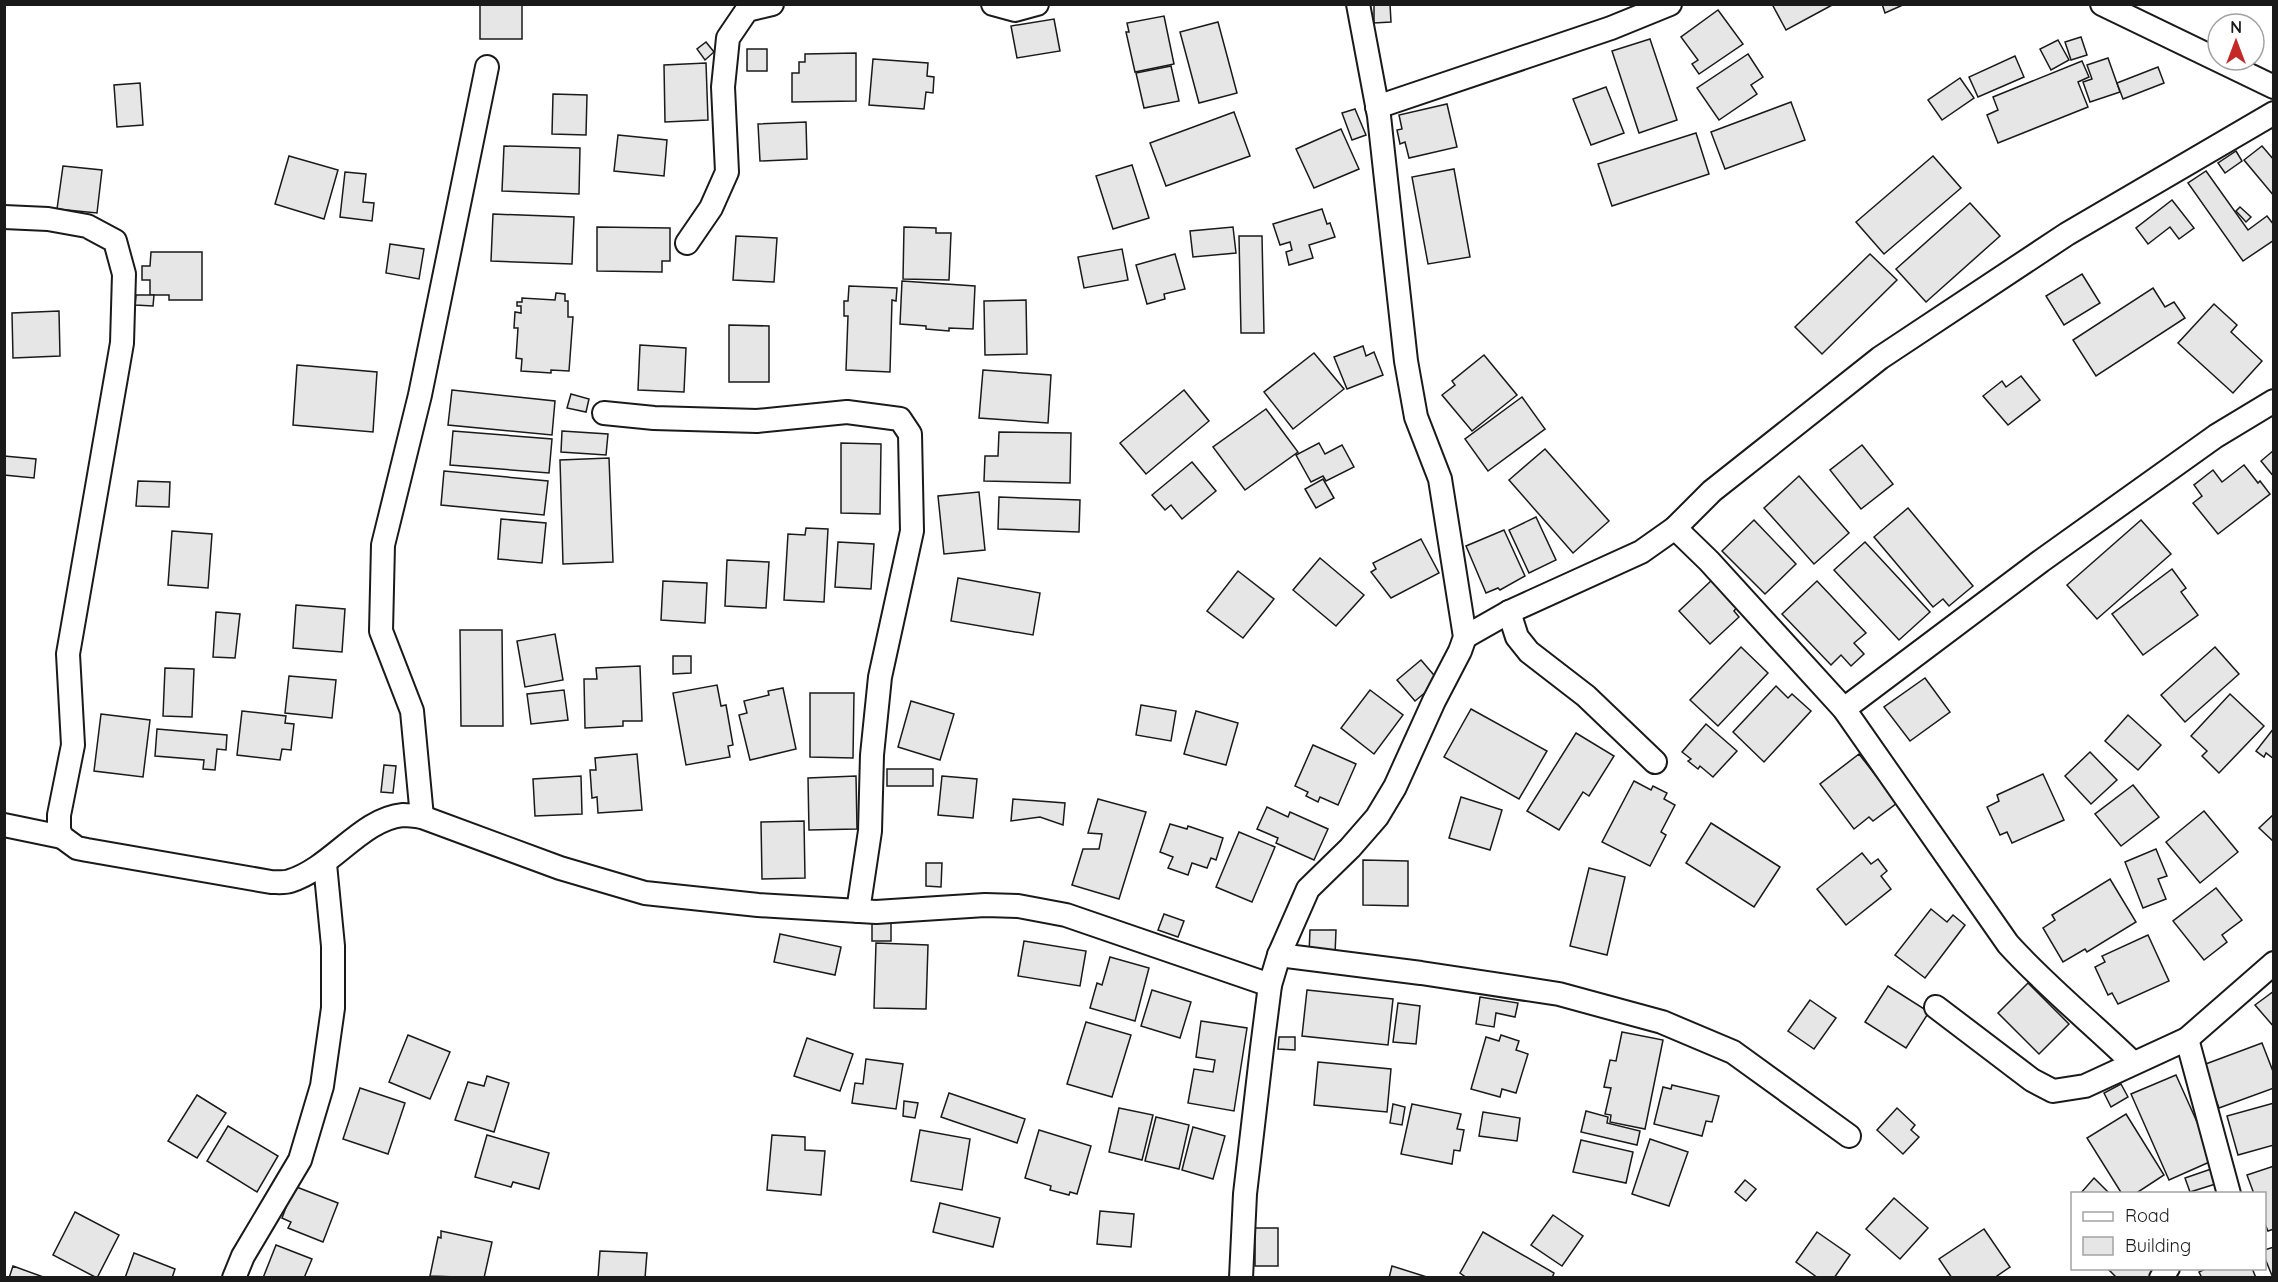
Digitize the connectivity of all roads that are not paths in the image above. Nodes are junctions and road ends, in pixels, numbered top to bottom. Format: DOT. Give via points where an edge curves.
graph roads {
  1 [pos="772,4"];
  2 [pos="993,4"];
  3 [pos="1037,4"];
  4 [pos="1358,4"];
  5 [pos="1670,4"];
  6 [pos="2102,4"];
  7 [pos="487,67"];
  8 [pos="2274,87"];
  9 [pos="1377,107"];
  10 [pos="2274,113"];
  11 [pos="4,217"];
  12 [pos="687,243"];
  13 [pos="2274,401"];
  14 [pos="604,413"];
  15 [pos="1675,528"];
  16 [pos="1509,612"];
  17 [pos="1465,638"];
  18 [pos="1844,709"];
  19 [pos="1655,762"];
  20 [pos="422,817"];
  21 [pos="4,825"];
  22 [pos="62,837"];
  23 [pos="325,864"];
  24 [pos="858,911"];
  25 [pos="1279,954"];
  26 [pos="2274,963"];
  27 [pos="1270,986"];
  28 [pos="1936,1007"];
  29 [pos="2187,1039"];
  30 [pos="2133,1064"];
  31 [pos="1849,1136"];
  32 [pos="2228,1192"];
  33 [pos="234,1278"];
  34 [pos="1241,1278"];
  1 -- 12 [label="street" via="747,10 728,38 723,87 727,172 711,208"];
  2 -- 3 [label="street" via="1015,10"];
  4 -- 9 [label="street"];
  5 -- 9 [label="street" via="1611,28"];
  6 -- 8 [label="street"];
  7 -- 20 [label="street" via="420,395 383,545 381,631 412,711"];
  9 -- 17 [label="street" via="1406,361 1416,417 1440,479"];
  10 -- 15 [label="street" via="2067,234 1880,358 1712,491"];
  11 -- 22 [label="street" via="87,226 115,241 124,274 122,343 68,654 73,745 59,816"];
  13 -- 18 [label="street" via="2216,436 2070,540"];
  14 -- 24 [label="street" via="757,421 847,412 900,419 910,434 912,531 880,677 870,831"];
  15 -- 16 [label="street" via="1641,552"];
  15 -- 18 [label="street"];
  16 -- 17 [label="street"];
  16 -- 19 [label="street" via="1517,638 1528,652 1586,696"];
  17 -- 25 [label="street" via="1395,787 1377,817 1308,889"];
  18 -- 30 [label="street" via="2008,944"];
  20 -- 23 [label="street" via="404,815 387,819"];
  20 -- 24 [label="street" via="560,868 645,893"];
  21 -- 22 [label="street"];
  22 -- 23 [label="street" via="77,848 271,882 290,881"];
  23 -- 33 [label="street" via="333,946 333,1008 322,1086 300,1160"];
  24 -- 27 [label="street" via="1018,906 1066,915"];
  25 -- 27 [label="street"];
  25 -- 31 [label="street" via="1558,994 1662,1022 1733,1052"];
  26 -- 29 [label="street"];
  27 -- 34 [label="street" via="1245,1194"];
  28 -- 30 [label="street" via="2032,1080 2053,1091 2085,1086"];
  29 -- 30 [label="street"];
  29 -- 32 [label="street"];
}
